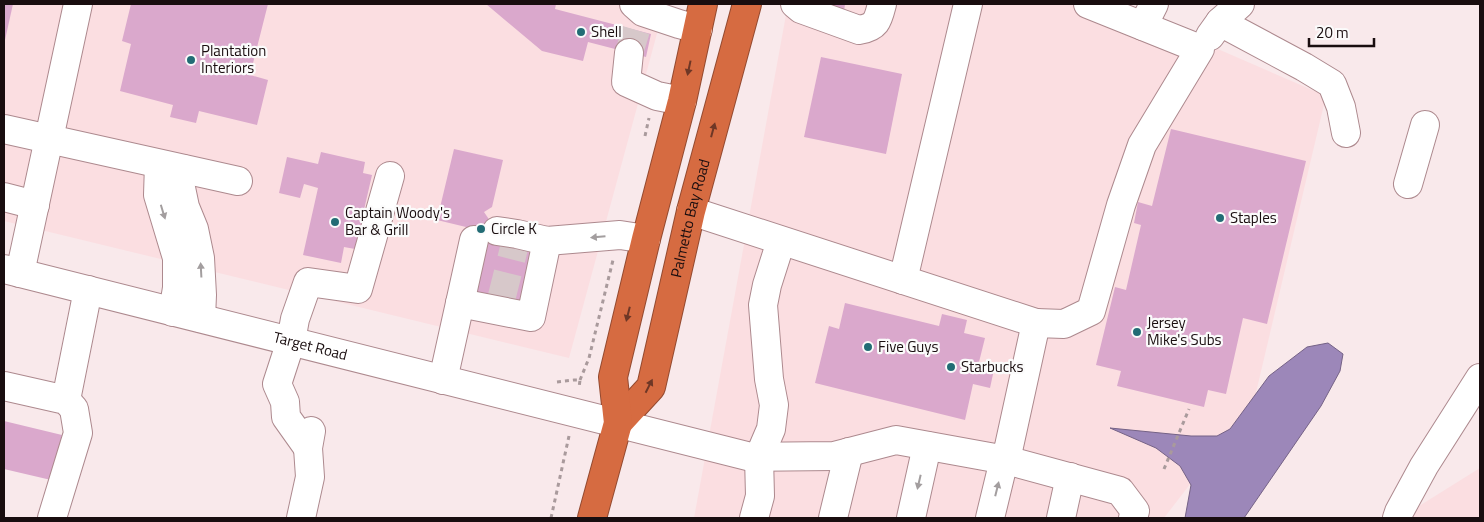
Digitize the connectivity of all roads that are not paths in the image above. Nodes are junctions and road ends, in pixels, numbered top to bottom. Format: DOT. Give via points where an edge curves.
graph roads {
  1 [pos="78,4"];
  2 [pos="747,4"];
  3 [pos="795,4"];
  4 [pos="882,4"];
  5 [pos="968,4"];
  6 [pos="1088,4"];
  7 [pos="1240,4"];
  8 [pos="1149,15"];
  9 [pos="701,16"];
  10 [pos="1220,22"];
  11 [pos="636,25"];
  12 [pos="1200,49"];
  13 [pos="682,101"];
  14 [pos="1425,125"];
  15 [pos="4,129"];
  16 [pos="1346,133"];
  17 [pos="49,139"];
  18 [pos="171,166"];
  19 [pos="390,176"];
  20 [pos="238,181"];
  21 [pos="1408,184"];
  22 [pos="4,197"];
  23 [pos="35,206"];
  24 [pos="691,211"];
  25 [pos="646,239"];
  26 [pos="780,241"];
  27 [pos="547,242"];
  28 [pos="12,271"];
  29 [pos="903,280"];
  30 [pos="88,290"];
  31 [pos="460,303"];
  32 [pos="174,312"];
  33 [pos="201,318"];
  34 [pos="1036,323"];
  35 [pos="291,341"];
  36 [pos="1480,378"];
  37 [pos="443,380"];
  38 [pos="4,386"];
  39 [pos="66,400"];
  40 [pos="618,423"];
  41 [pos="927,446"];
  42 [pos="849,452"];
  43 [pos="759,457"];
  44 [pos="1005,460"];
  45 [pos="1070,477"];
  46 [pos="52,518"];
  47 [pos="301,518"];
  48 [pos="592,518"];
  49 [pos="754,518"];
  50 [pos="834,518"];
  51 [pos="911,518"];
  52 [pos="990,518"];
  53 [pos="1060,518"];
  54 [pos="1133,518"];
  55 [pos="1398,518"];
  1 -- 17 [label="street"];
  24 -- 2 [label="highway, Palmetto Bay Road, one-way"];
  3 -- 4 [label="street" via="801,10 859,30 869,28 878,20"];
  5 -- 29 [label="street"];
  6 -- 8 [label="street"];
  7 -- 10 [label="street"];
  8 -- 12 [label="street"];
  9 -- 11 [label="street" via="679,24"];
  9 -- 13 [label="highway, Palmetto Bay Road, one-way"];
  10 -- 12 [label="street"];
  10 -- 16 [label="street" via="1332,84"];
  11 -- 13 [label="street" via="626,82 657,96"];
  12 -- 34 [label="street" via="1142,145 1091,311 1064,324"];
  13 -- 25 [label="highway, Palmetto Bay Road"];
  14 -- 21 [label="street"];
  15 -- 17 [label="street"];
  17 -- 18 [label="street"];
  17 -- 23 [label="street"];
  18 -- 20 [label="street"];
  18 -- 32 [label="street, one-way" via="158,194 177,258"];
  33 -- 18 [label="street, one-way" via="200,258 180,183"];
  19 -- 35 [label="street" via="358,289 308,282"];
  22 -- 23 [label="street"];
  23 -- 28 [label="street"];
  24 -- 26 [label="street"];
  40 -- 24 [label="highway, Palmetto Bay Road, one-way" via="650,388"];
  25 -- 27 [label="street, one-way" via="620,235"];
  25 -- 40 [label="highway, Palmetto Bay Road, one-way" via="613,377"];
  26 -- 29 [label="street"];
  26 -- 43 [label="street" via="763,305 774,405 771,428"];
  27 -- 31 [label="street" via="500,238"];
  27 -- 31 [label="street" via="531,317 499,305"];
  28 -- 30 [label="street, Target Road"];
  29 -- 34 [label="street"];
  30 -- 32 [label="street, Target Road"];
  30 -- 39 [label="street"];
  31 -- 37 [label="street"];
  32 -- 33 [label="street, Target Road"];
  33 -- 35 [label="street, Target Road"];
  34 -- 44 [label="street"];
  35 -- 37 [label="street, Target Road"];
  35 -- 47 [label="street" via="276,384 285,402 286,417 308,448 310,477"];
  36 -- 55 [label="street" via="1424,466"];
  37 -- 40 [label="street, Target Road"];
  38 -- 39 [label="street"];
  39 -- 46 [label="street" via="74,409 78,433"];
  40 -- 43 [label="street, Target Road"];
  40 -- 48 [label="highway, Palmetto Bay Road"];
  41 -- 42 [label="street, Target Road" via="896,440"];
  41 -- 44 [label="street, Target Road"];
  41 -- 51 [label="street, one-way"];
  42 -- 43 [label="street, Target Road" via="834,456"];
  42 -- 50 [label="street"];
  43 -- 49 [label="street" via="760,496"];
  44 -- 45 [label="street, Target Road"];
  52 -- 44 [label="street, one-way"];
  45 -- 53 [label="street"];
  45 -- 54 [label="street, Target Road" via="1120,491 1135,510"];
}
